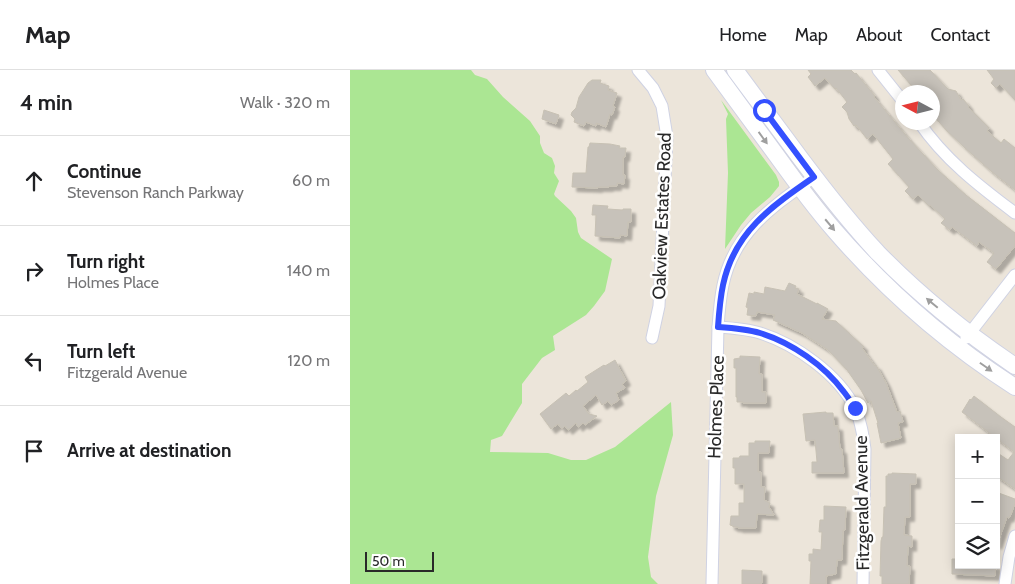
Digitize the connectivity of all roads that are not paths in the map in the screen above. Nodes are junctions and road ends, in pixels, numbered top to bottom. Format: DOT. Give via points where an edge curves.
graph roads {
  1 [pos="638,70"];
  2 [pos="714,70"];
  3 [pos="736,70"];
  4 [pos="878,70"];
  5 [pos="895,91"];
  6 [pos="924,130"];
  7 [pos="814,177"];
  8 [pos="799,187"];
  9 [pos="1015,213"];
  10 [pos="1015,275"];
  11 [pos="718,327"];
  12 [pos="970,333"];
  13 [pos="652,338"];
  14 [pos="958,347"];
  15 [pos="1015,366"];
  16 [pos="1015,387"];
  17 [pos="1015,536"];
  18 [pos="712,584"];
  19 [pos="862,584"];
  20 [pos="1005,584"];
  1 -- 13 [label="street, Oakview Estates Road" via="662,106 667,136 659,306"];
  2 -- 8 [label="main road, one-way"];
  3 -- 7 [label="main road"];
  4 -- 5 [label="street"];
  6 -- 9 [label="street" via="950,160"];
  7 -- 8 [label="street, Holmes Place"];
  12 -- 7 [label="main road, one-way" via="878,254"];
  8 -- 11 [label="street, Holmes Place" via="759,220 739,245 723,284"];
  8 -- 14 [label="main road, one-way" via="876,275"];
  10 -- 12 [label="street"];
  11 -- 18 [label="street, Holmes Place"];
  11 -- 19 [label="street, Fitzgerald Avenue" via="760,333 796,350 829,375 855,408 865,449"];
  12 -- 14 [label="street"];
  12 -- 15 [label="main road"];
  14 -- 16 [label="main road, one-way"];
  17 -- 20 [label="street"];
}
